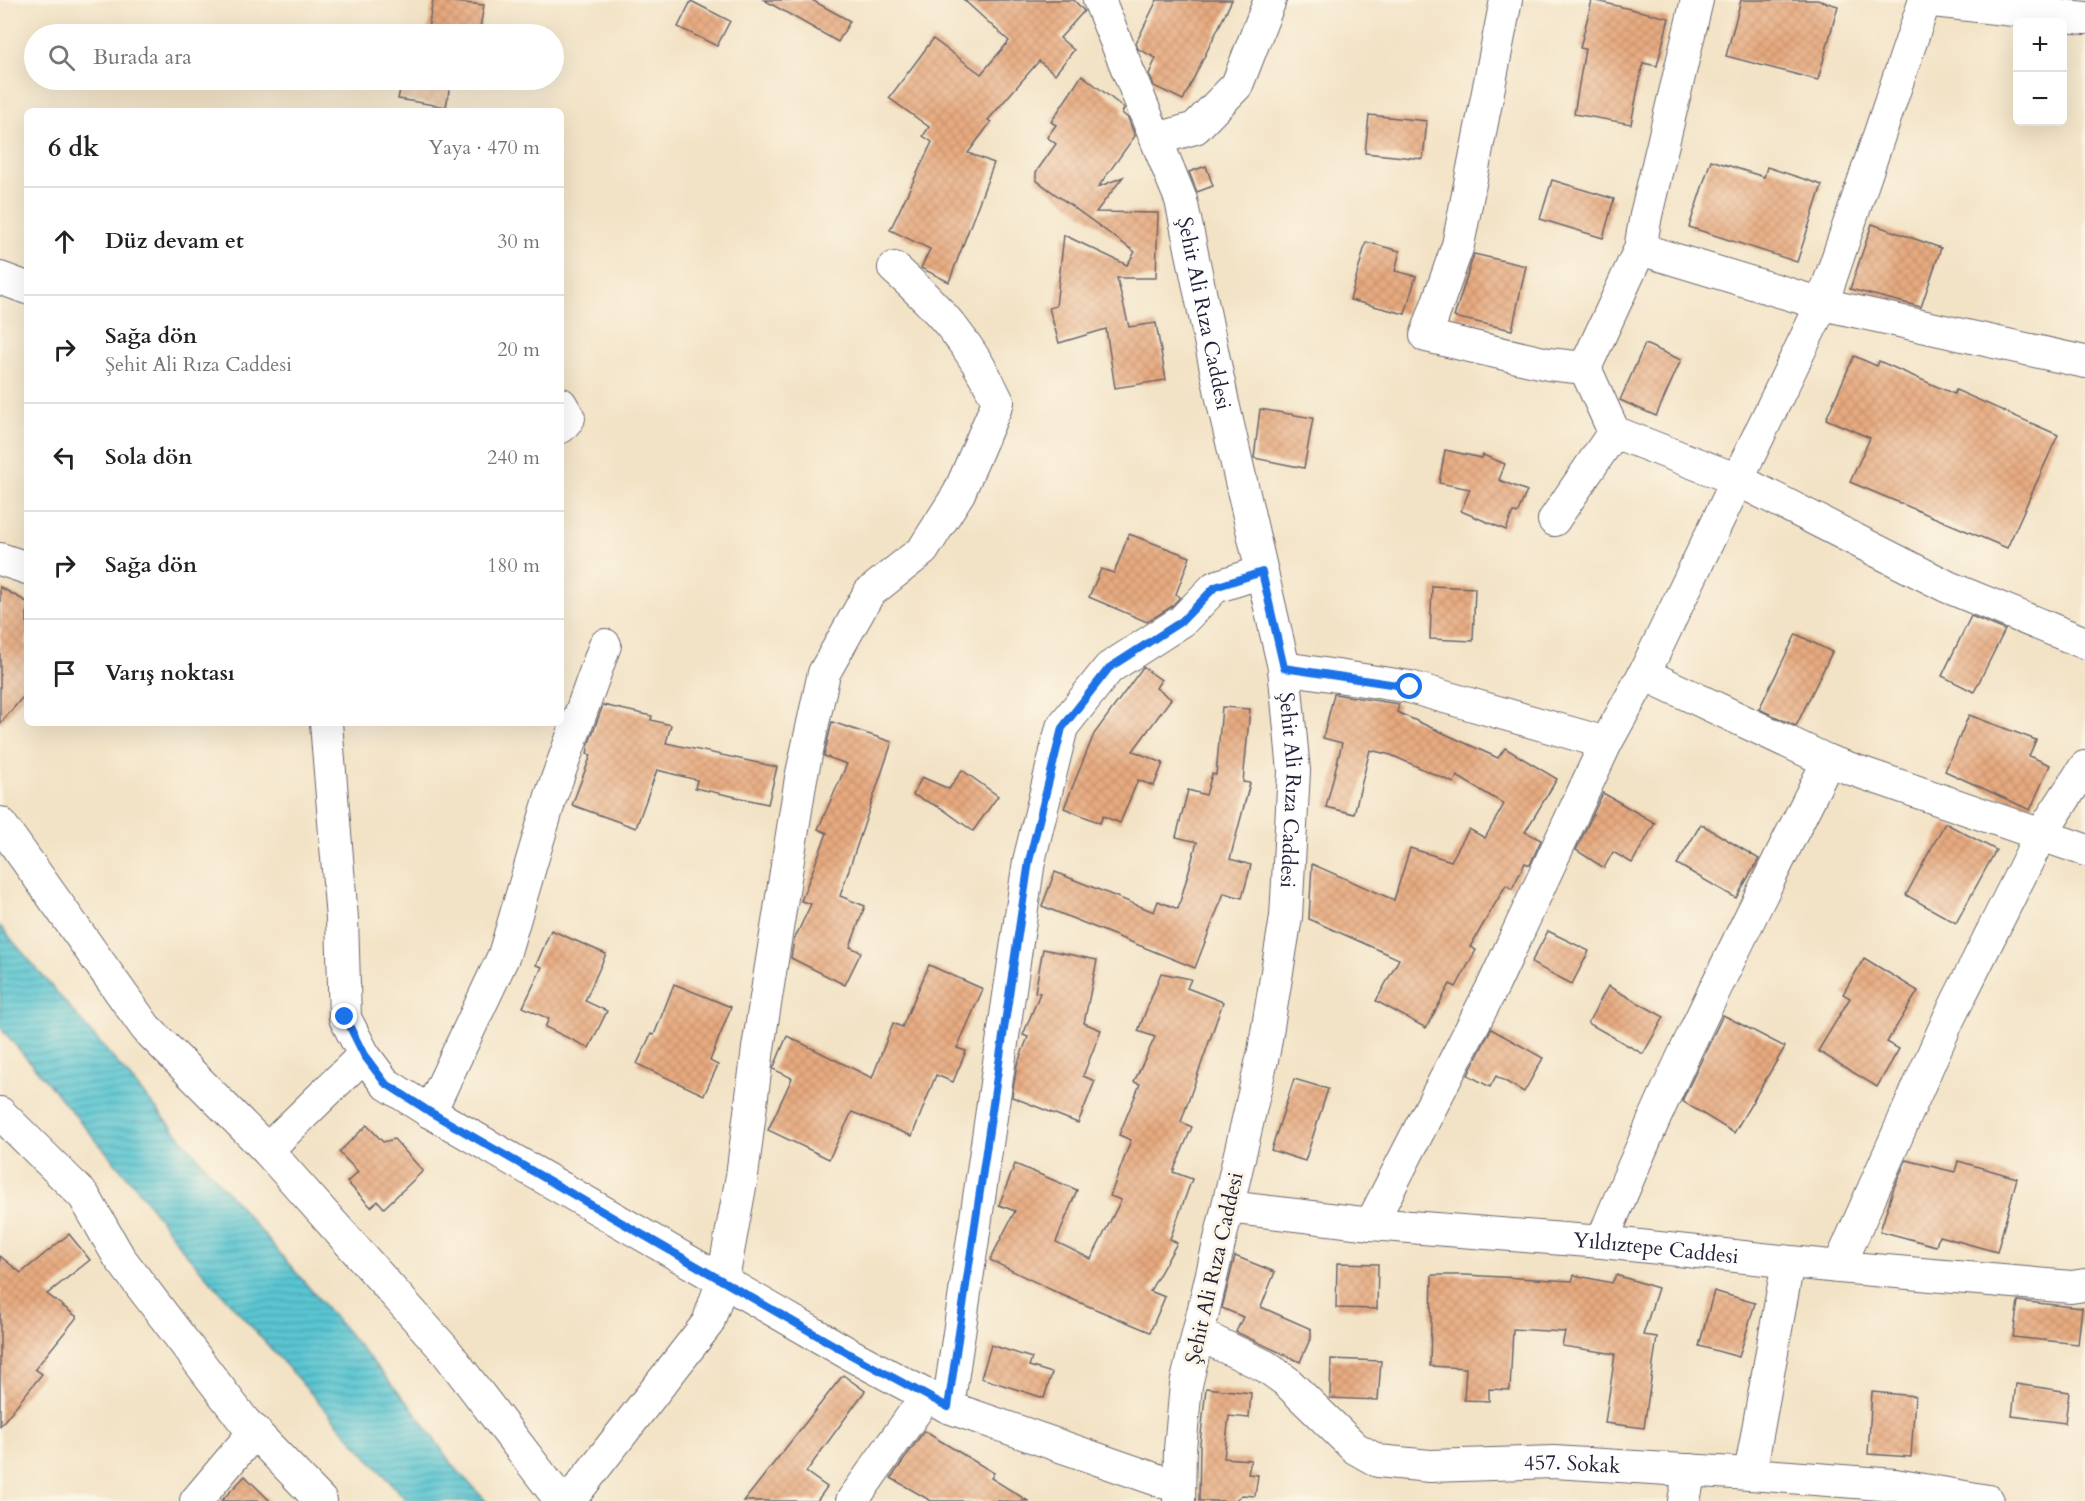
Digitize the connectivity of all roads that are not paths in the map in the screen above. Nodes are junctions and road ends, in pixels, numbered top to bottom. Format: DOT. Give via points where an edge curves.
graph roads {
  1 [pos="1099,0"];
  2 [pos="1270,0"];
  3 [pos="1506,0"];
  4 [pos="1697,0"];
  5 [pos="1925,0"];
  6 [pos="2085,18"];
  7 [pos="1158,139"];
  8 [pos="1640,249"];
  9 [pos="894,268"];
  10 [pos="0,278"];
  11 [pos="24,287"];
  12 [pos="1822,304"];
  13 [pos="2084,359"];
  14 [pos="1585,368"];
  15 [pos="564,409"];
  16 [pos="564,424"];
  17 [pos="1614,432"];
  18 [pos="1738,480"];
  19 [pos="1554,520"];
  20 [pos="0,559"];
  21 [pos="24,567"];
  22 [pos="1262,572"];
  23 [pos="2085,643"];
  24 [pos="605,645"];
  25 [pos="1284,668"];
  26 [pos="1644,674"];
  27 [pos="326,726"];
  28 [pos="1606,743"];
  29 [pos="1828,761"];
  30 [pos="2085,767"];
  31 [pos="0,823"];
  32 [pos="2040,836"];
  33 [pos="2085,850"];
  34 [pos="364,1055"];
  35 [pos="430,1112"];
  36 [pos="0,1113"];
  37 [pos="267,1150"];
  38 [pos="1228,1207"];
  39 [pos="1371,1224"];
  40 [pos="1602,1242"];
  41 [pos="1788,1262"];
  42 [pos="1839,1267"];
  43 [pos="723,1279"];
  44 [pos="2085,1285"];
  45 [pos="1198,1334"];
  46 [pos="937,1401"];
  47 [pos="255,1431"];
  48 [pos="1690,1470"];
  49 [pos="1750,1474"];
  50 [pos="1893,1493"];
  51 [pos="1179,1494"];
  52 [pos="196,1501"];
  53 [pos="321,1501"];
  54 [pos="561,1501"];
  55 [pos="569,1501"];
  56 [pos="852,1501"];
  57 [pos="1684,1501"];
  58 [pos="1988,1501"];
  1 -- 7 [label="street, Şehit Ali Rıza Caddesi"];
  2 -- 7 [label="street" via="1237,85 1195,128"];
  3 -- 14 [label="street" via="1458,245 1426,336 1548,364"];
  4 -- 8 [label="street"];
  5 -- 6 [label="street"];
  5 -- 12 [label="street"];
  7 -- 22 [label="street, Şehit Ali Rıza Caddesi" via="1181,200"];
  8 -- 12 [label="street"];
  8 -- 14 [label="street"];
  9 -- 43 [label="street" via="933,302 981,364 998,402 959,493 923,550 869,593 824,673 801,778"];
  10 -- 11 [label="street"];
  12 -- 13 [label="street"];
  12 -- 18 [label="street"];
  14 -- 17 [label="street"];
  15 -- 16 [label="street" via="570,418"];
  17 -- 18 [label="street"];
  17 -- 19 [label="street"];
  18 -- 23 [label="street" via="1948,587"];
  18 -- 26 [label="street"];
  20 -- 21 [label="street"];
  22 -- 25 [label="street, Şehit Ali Rıza Caddesi"];
  22 -- 46 [label="street" via="1215,587 1182,621 1109,668 1062,728 1029,861"];
  24 -- 35 [label="street" via="551,796 504,955"];
  25 -- 28 [label="street" via="1410,687"];
  25 -- 38 [label="street, Şehit Ali Rıza Caddesi" via="1294,771 1286,917 1264,1051"];
  26 -- 28 [label="street"];
  26 -- 29 [label="street"];
  27 -- 34 [label="street" via="342,919 345,1017"];
  28 -- 39 [label="street" via="1494,984"];
  29 -- 32 [label="street"];
  29 -- 40 [label="street" via="1700,1017"];
  30 -- 32 [label="street"];
  31 -- 37 [label="street" via="146,1028"];
  32 -- 33 [label="street"];
  32 -- 42 [label="street" via="1949,1018"];
  34 -- 35 [label="street" via="385,1083"];
  34 -- 37 [label="street"];
  35 -- 43 [label="street"];
  36 -- 47 [label="street" via="84,1196 119,1257"];
  37 -- 54 [label="street" via="445,1350"];
  38 -- 39 [label="street, Yıldıztepe Caddesi"];
  38 -- 45 [label="street, Şehit Ali Rıza Caddesi"];
  39 -- 40 [label="street, Yıldıztepe Caddesi"];
  40 -- 41 [label="street, Yıldıztepe Caddesi"];
  41 -- 42 [label="street, Yıldıztepe Caddesi"];
  41 -- 49 [label="street"];
  42 -- 44 [label="street, Yıldıztepe Caddesi" via="2071,1287"];
  43 -- 46 [label="street"];
  43 -- 55 [label="street" via="708,1323"];
  45 -- 48 [label="street, 457. Sokak" via="1265,1366 1286,1381 1355,1448 1378,1461 1430,1466 1554,1462"];
  45 -- 51 [label="street, Şehit Ali Rıza Caddesi" via="1186,1385"];
  46 -- 51 [label="street"];
  46 -- 56 [label="street"];
  47 -- 52 [label="street"];
  47 -- 53 [label="street"];
  48 -- 49 [label="street, 457. Sokak"];
  48 -- 57 [label="street"];
  49 -- 50 [label="street, 457. Sokak"];
  50 -- 58 [label="street, 457. Sokak"];
}
